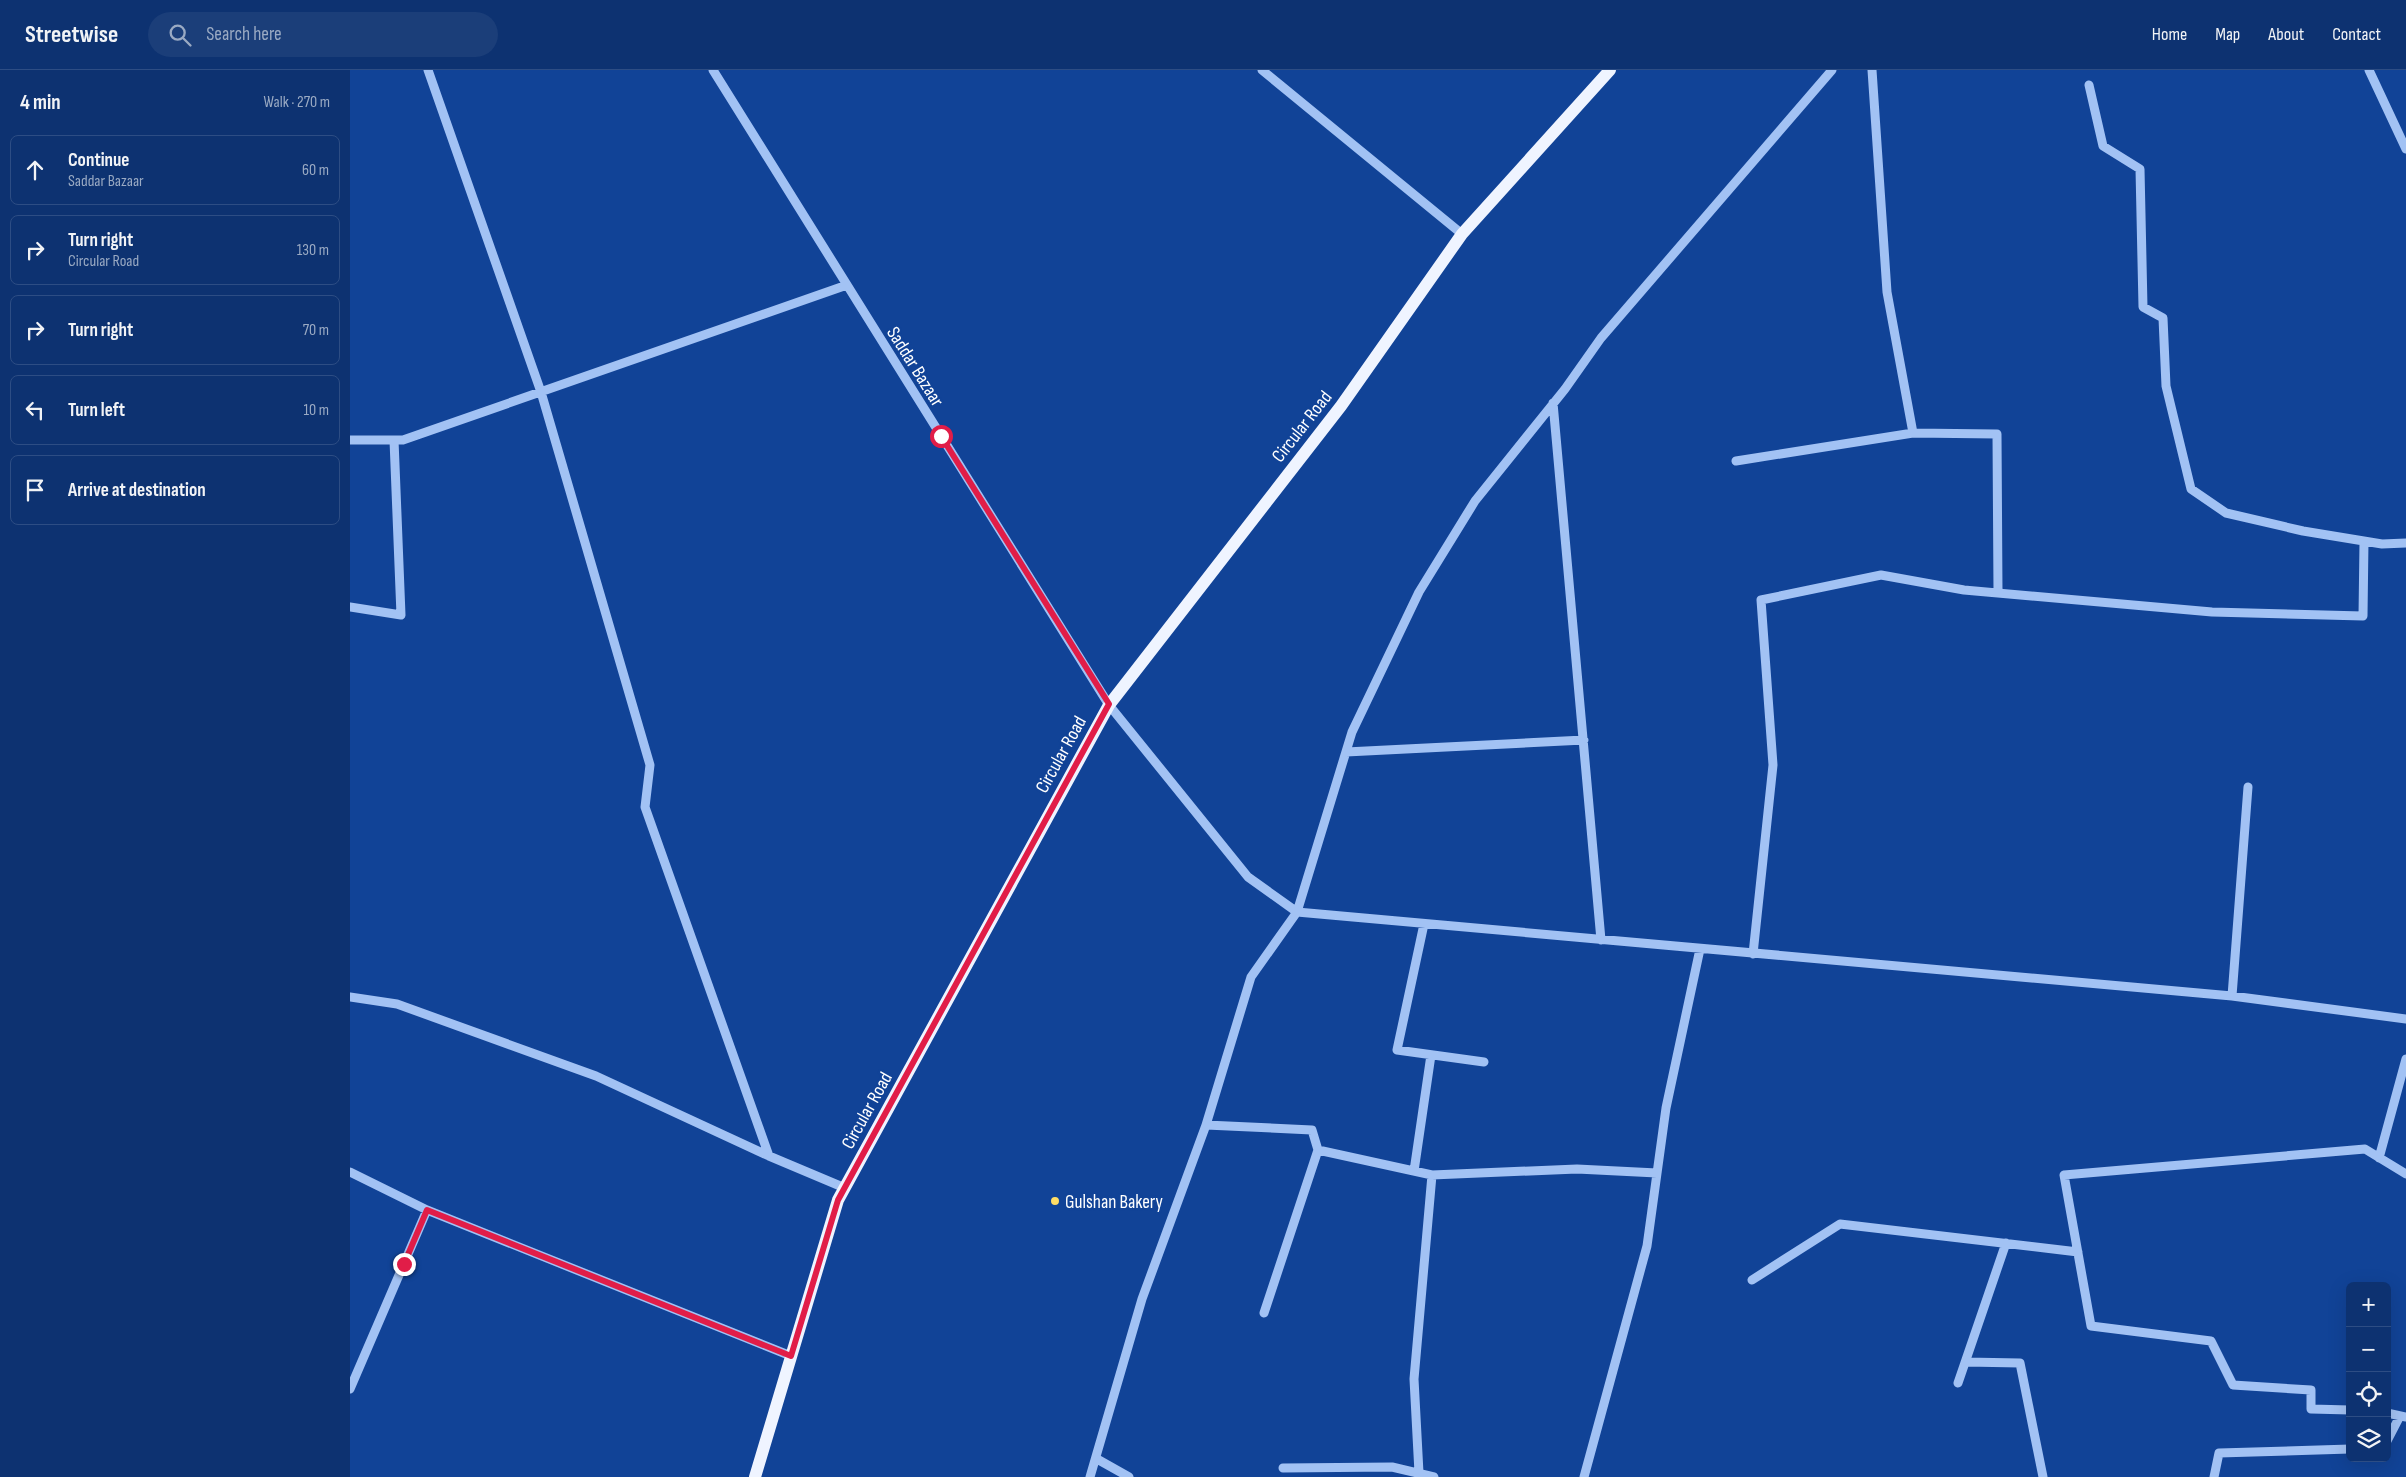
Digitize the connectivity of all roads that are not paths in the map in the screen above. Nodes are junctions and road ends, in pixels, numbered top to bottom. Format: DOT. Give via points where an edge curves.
graph roads {
  1 [pos="428,70"];
  2 [pos="713,70"];
  3 [pos="1262,70"];
  4 [pos="1610,70"];
  5 [pos="1832,70"];
  6 [pos="1872,70"];
  7 [pos="2369,70"];
  8 [pos="2089,85"];
  9 [pos="2406,149"];
  10 [pos="1462,234"];
  11 [pos="847,285"];
  12 [pos="541,392"];
  13 [pos="1553,403"];
  14 [pos="1913,433"];
  15 [pos="350,440"];
  16 [pos="394,440"];
  17 [pos="1736,461"];
  18 [pos="2364,541"];
  19 [pos="2406,543"];
  20 [pos="1998,592"];
  21 [pos="350,607"];
  22 [pos="1109,704"];
  23 [pos="1584,740"];
  24 [pos="1346,752"];
  25 [pos="2248,787"];
  26 [pos="1297,912"];
  27 [pos="1424,924"];
  28 [pos="1601,940"];
  29 [pos="1700,949"];
  30 [pos="1753,954"];
  31 [pos="2232,996"];
  32 [pos="350,998"];
  33 [pos="2406,1019"];
  34 [pos="1432,1055"];
  35 [pos="2406,1058"];
  36 [pos="1484,1062"];
  37 [pos="1206,1125"];
  38 [pos="1318,1150"];
  39 [pos="769,1156"];
  40 [pos="2379,1158"];
  41 [pos="1414,1170"];
  42 [pos="350,1172"];
  43 [pos="1657,1173"];
  44 [pos="2406,1174"];
  45 [pos="1432,1175"];
  46 [pos="845,1188"];
  47 [pos="427,1210"];
  48 [pos="2006,1244"];
  49 [pos="2078,1252"];
  50 [pos="1752,1280"];
  51 [pos="1264,1313"];
  52 [pos="791,1356"];
  53 [pos="1966,1362"];
  54 [pos="1958,1383"];
  55 [pos="350,1389"];
  56 [pos="2346,1410"];
  57 [pos="2403,1416"];
  58 [pos="2391,1435"];
  59 [pos="2346,1449"];
  60 [pos="1097,1459"];
  61 [pos="1283,1468"];
  62 [pos="1419,1473"];
  63 [pos="755,1477"];
  64 [pos="1090,1477"];
  65 [pos="1129,1477"];
  66 [pos="1434,1477"];
  67 [pos="1584,1477"];
  68 [pos="2043,1477"];
  69 [pos="2214,1477"];
  1 -- 12 [label="street"];
  2 -- 11 [label="street, Saddar Bazaar"];
  3 -- 10 [label="street"];
  4 -- 10 [label="main road, Circular Road"];
  5 -- 13 [label="street" via="1601,338"];
  6 -- 14 [label="street" via="1887,292"];
  7 -- 9 [label="street"];
  8 -- 18 [label="street" via="2103,146 2140,168 2143,307 2163,318 2166,386 2191,489 2226,513"];
  10 -- 22 [label="main road, Circular Road" via="1341,406"];
  11 -- 12 [label="street"];
  11 -- 22 [label="street, Saddar Bazaar"];
  12 -- 16 [label="street" via="403,440"];
  12 -- 39 [label="street" via="650,765 645,807"];
  13 -- 23 [label="street"];
  13 -- 24 [label="street" via="1475,501 1419,592 1352,732"];
  14 -- 17 [label="street"];
  14 -- 20 [label="street" via="1997,434"];
  15 -- 16 [label="street"];
  16 -- 21 [label="street" via="401,615"];
  18 -- 19 [label="street"];
  18 -- 20 [label="street" via="2363,616 2212,612"];
  20 -- 30 [label="street" via="1964,590 1881,575 1761,600 1773,765"];
  22 -- 26 [label="street, Saddar Bazaar" via="1248,877"];
  22 -- 46 [label="main road, Circular Road"];
  23 -- 24 [label="street"];
  23 -- 28 [label="street"];
  24 -- 26 [label="street"];
  25 -- 31 [label="street"];
  26 -- 27 [label="street"];
  26 -- 37 [label="street" via="1251,977"];
  27 -- 28 [label="street"];
  27 -- 34 [label="street" via="1397,1050"];
  28 -- 29 [label="street"];
  29 -- 30 [label="street"];
  29 -- 43 [label="street" via="1666,1108"];
  30 -- 31 [label="street"];
  31 -- 33 [label="street"];
  32 -- 39 [label="street" via="396,1004 596,1076"];
  34 -- 36 [label="street"];
  34 -- 41 [label="street"];
  35 -- 40 [label="street"];
  37 -- 38 [label="street" via="1312,1130"];
  37 -- 60 [label="street" via="1142,1299"];
  38 -- 41 [label="street"];
  38 -- 51 [label="street"];
  39 -- 46 [label="street"];
  40 -- 44 [label="street"];
  40 -- 49 [label="street" via="2364,1149 2064,1176"];
  41 -- 45 [label="street"];
  42 -- 47 [label="street"];
  43 -- 45 [label="street" via="1577,1169"];
  43 -- 67 [label="street" via="1647,1246"];
  45 -- 62 [label="street" via="1414,1379"];
  46 -- 52 [label="main road, Circular Road" via="838,1200"];
  47 -- 52 [label="street"];
  47 -- 55 [label="street"];
  48 -- 49 [label="street"];
  48 -- 50 [label="street" via="1840,1224"];
  48 -- 53 [label="street"];
  49 -- 56 [label="street" via="2091,1326 2211,1341 2232,1385 2311,1390 2311,1410"];
  52 -- 63 [label="main road, Circular Road"];
  53 -- 54 [label="street"];
  53 -- 68 [label="street" via="2020,1363"];
  57 -- 58 [label="street"];
  59 -- 69 [label="street" via="2219,1453"];
  60 -- 64 [label="street"];
  60 -- 65 [label="street"];
  61 -- 62 [label="street" via="1392,1467"];
  62 -- 66 [label="street"];
}
